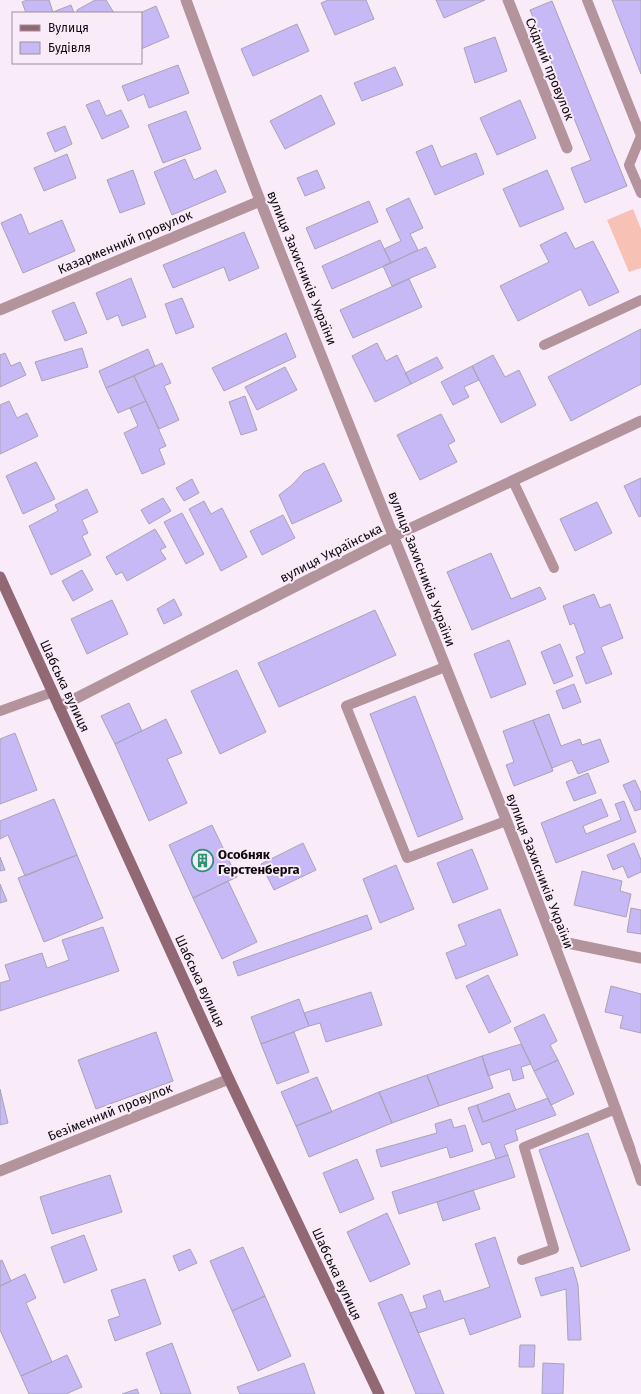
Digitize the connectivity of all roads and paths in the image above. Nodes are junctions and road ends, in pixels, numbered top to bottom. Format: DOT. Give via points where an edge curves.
graph roads {
  1 [pos="186,0"];
  2 [pos="508,0"];
  3 [pos="587,0"];
  4 [pos="641,136"];
  5 [pos="567,148"];
  6 [pos="641,193"];
  7 [pos="260,201"];
  8 [pos="641,300"];
  9 [pos="0,310"];
  10 [pos="544,345"];
  11 [pos="641,421"];
  12 [pos="513,481"];
  13 [pos="394,536"];
  14 [pos="554,568"];
  15 [pos="0,577"];
  16 [pos="445,666"];
  17 [pos="52,692"];
  18 [pos="59,707"];
  19 [pos="0,711"];
  20 [pos="506,821"];
  21 [pos="553,940"];
  22 [pos="641,958"];
  23 [pos="229,1079"];
  24 [pos="616,1109"];
  25 [pos="630,1149"];
  26 [pos="0,1171"];
  27 [pos="641,1181"];
  28 [pos="522,1260"];
  29 [pos="379,1394"];
  1 -- 7 [label="street, вулиця Захисників України"];
  2 -- 5 [label="street, Східний провулок"];
  3 -- 4 [label="lane"];
  4 -- 6 [label="lane" via="629,165"];
  7 -- 9 [label="street, Казарменний провулок"];
  7 -- 13 [label="street, вулиця Захисників України"];
  8 -- 10 [label="lane"];
  11 -- 12 [label="street, вулиця Українська"];
  12 -- 13 [label="street, вулиця Українська"];
  12 -- 14 [label="lane"];
  13 -- 16 [label="street, вулиця Захисників України"];
  13 -- 18 [label="street, вулиця Українська"];
  15 -- 17 [label="main road, Шабська вулиця"];
  16 -- 20 [label="street, вулиця Захисників України"];
  16 -- 20 [label="lane" via="346,706 407,858"];
  17 -- 18 [label="main road, Шабська вулиця"];
  17 -- 19 [label="lane"];
  18 -- 23 [label="main road, Шабська вулиця"];
  20 -- 21 [label="street, вулиця Захисників України"];
  21 -- 22 [label="street"];
  21 -- 24 [label="street, вулиця Захисників України"];
  23 -- 26 [label="street, Безіменний провулок"];
  23 -- 29 [label="main road, Шабська вулиця"];
  24 -- 25 [label="street, вулиця Захисників України"];
  24 -- 28 [label="lane" via="524,1147 554,1249"];
  25 -- 27 [label="lane"];
}
